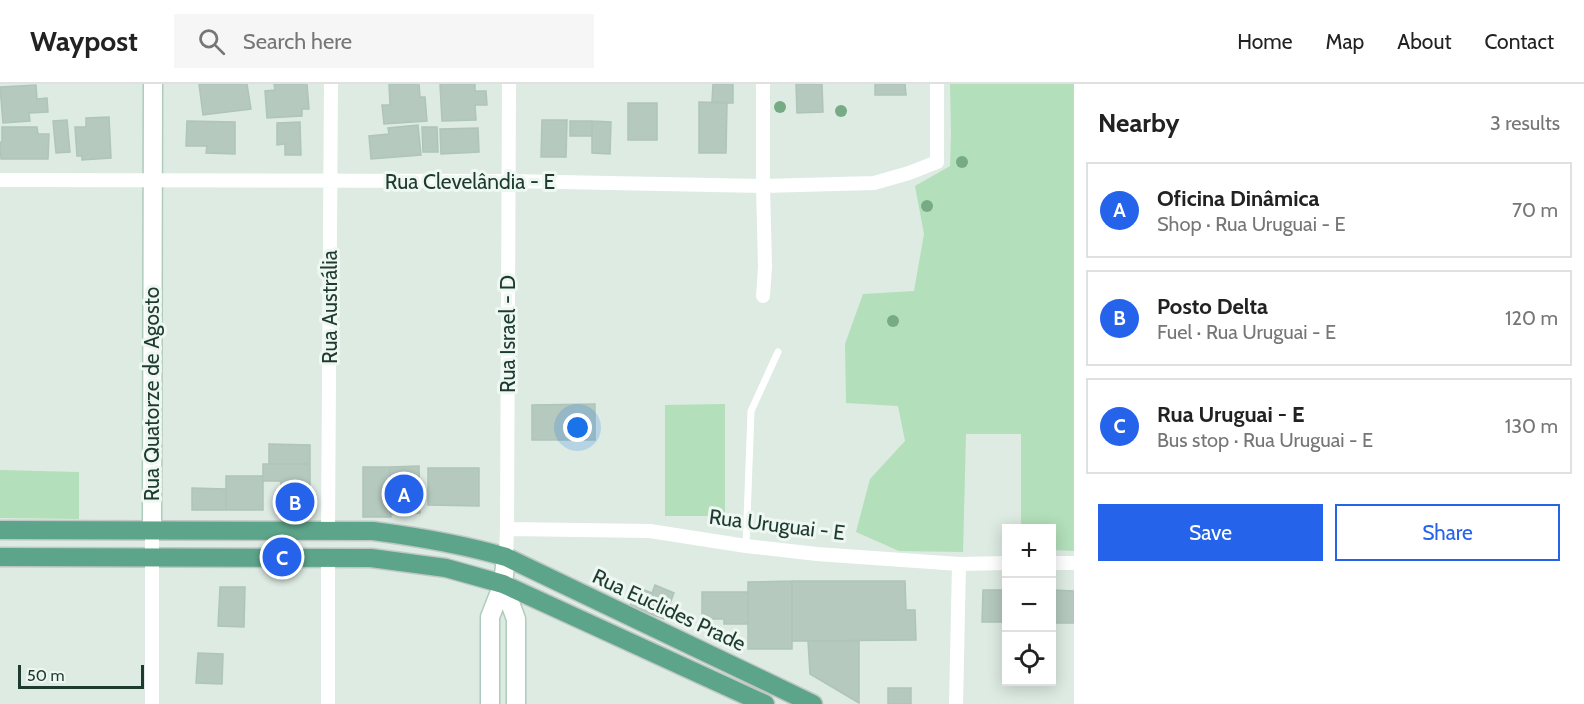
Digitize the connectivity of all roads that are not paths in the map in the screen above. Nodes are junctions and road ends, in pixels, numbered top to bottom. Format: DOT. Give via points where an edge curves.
graph roads {
  1 [pos="153,84"];
  2 [pos="332,84"];
  3 [pos="508,84"];
  4 [pos="763,84"];
  5 [pos="937,84"];
  6 [pos="0,180"];
  7 [pos="152,180"];
  8 [pos="331,181"];
  9 [pos="508,181"];
  10 [pos="763,186"];
  11 [pos="763,296"];
  12 [pos="778,352"];
  13 [pos="507,529"];
  14 [pos="0,530"];
  15 [pos="152,530"];
  16 [pos="328,530"];
  17 [pos="746,546"];
  18 [pos="0,556"];
  19 [pos="152,557"];
  20 [pos="506,557"];
  21 [pos="328,558"];
  22 [pos="1002,563"];
  23 [pos="1056,563"];
  24 [pos="1074,563"];
  25 [pos="959,564"];
  26 [pos="503,584"];
  27 [pos="766,681"];
  28 [pos="761,703"];
  29 [pos="152,704"];
  30 [pos="328,704"];
  31 [pos="490,704"];
  32 [pos="516,704"];
  33 [pos="813,704"];
  34 [pos="956,704"];
  1 -- 7 [label="street, Rua Quatorze de Agosto"];
  2 -- 8 [label="street, Rua Austrália"];
  3 -- 9 [label="street, Rua Israel - D"];
  4 -- 10 [label="street"];
  5 -- 10 [label="street, Rua Clevelândia - E" via="937,162 874,183"];
  6 -- 7 [label="street, Rua Clevelândia - E"];
  7 -- 8 [label="street, Rua Clevelândia - E"];
  7 -- 15 [label="street, Rua Quatorze de Agosto"];
  8 -- 9 [label="street, Rua Clevelândia - E"];
  8 -- 16 [label="street, Rua Austrália"];
  9 -- 10 [label="street, Rua Clevelândia - E"];
  9 -- 13 [label="street, Rua Israel - D"];
  10 -- 11 [label="street"];
  12 -- 17 [label="lane" via="751,411"];
  13 -- 17 [label="street, Rua Uruguai - E" via="650,531"];
  13 -- 20 [label="street, Rua Israel - D"];
  14 -- 15 [label="main road"];
  15 -- 16 [label="main road"];
  15 -- 19 [label="street, Rua Quatorze de Agosto"];
  16 -- 20 [label="main road" via="416,536"];
  17 -- 25 [label="street, Rua Uruguai - E"];
  18 -- 19 [label="main road"];
  19 -- 21 [label="main road"];
  19 -- 29 [label="street, Rua Quatorze de Agosto"];
  20 -- 26 [label="street, Rua Israel - D"];
  20 -- 27 [label="main road, Rua Euclides Prade"];
  21 -- 26 [label="main road" via="427,565"];
  21 -- 30 [label="street"];
  22 -- 25 [label="street, Rua Uruguai - E"];
  23 -- 24 [label="street"];
  25 -- 34 [label="street"];
  26 -- 28 [label="main road"];
  26 -- 31 [label="street, Rua Israel - D" via="490,617"];
  26 -- 32 [label="street, Rua Israel - D" via="516,619"];
  27 -- 28 [label="street"];
  27 -- 33 [label="main road, Rua Euclides Prade"];
}
